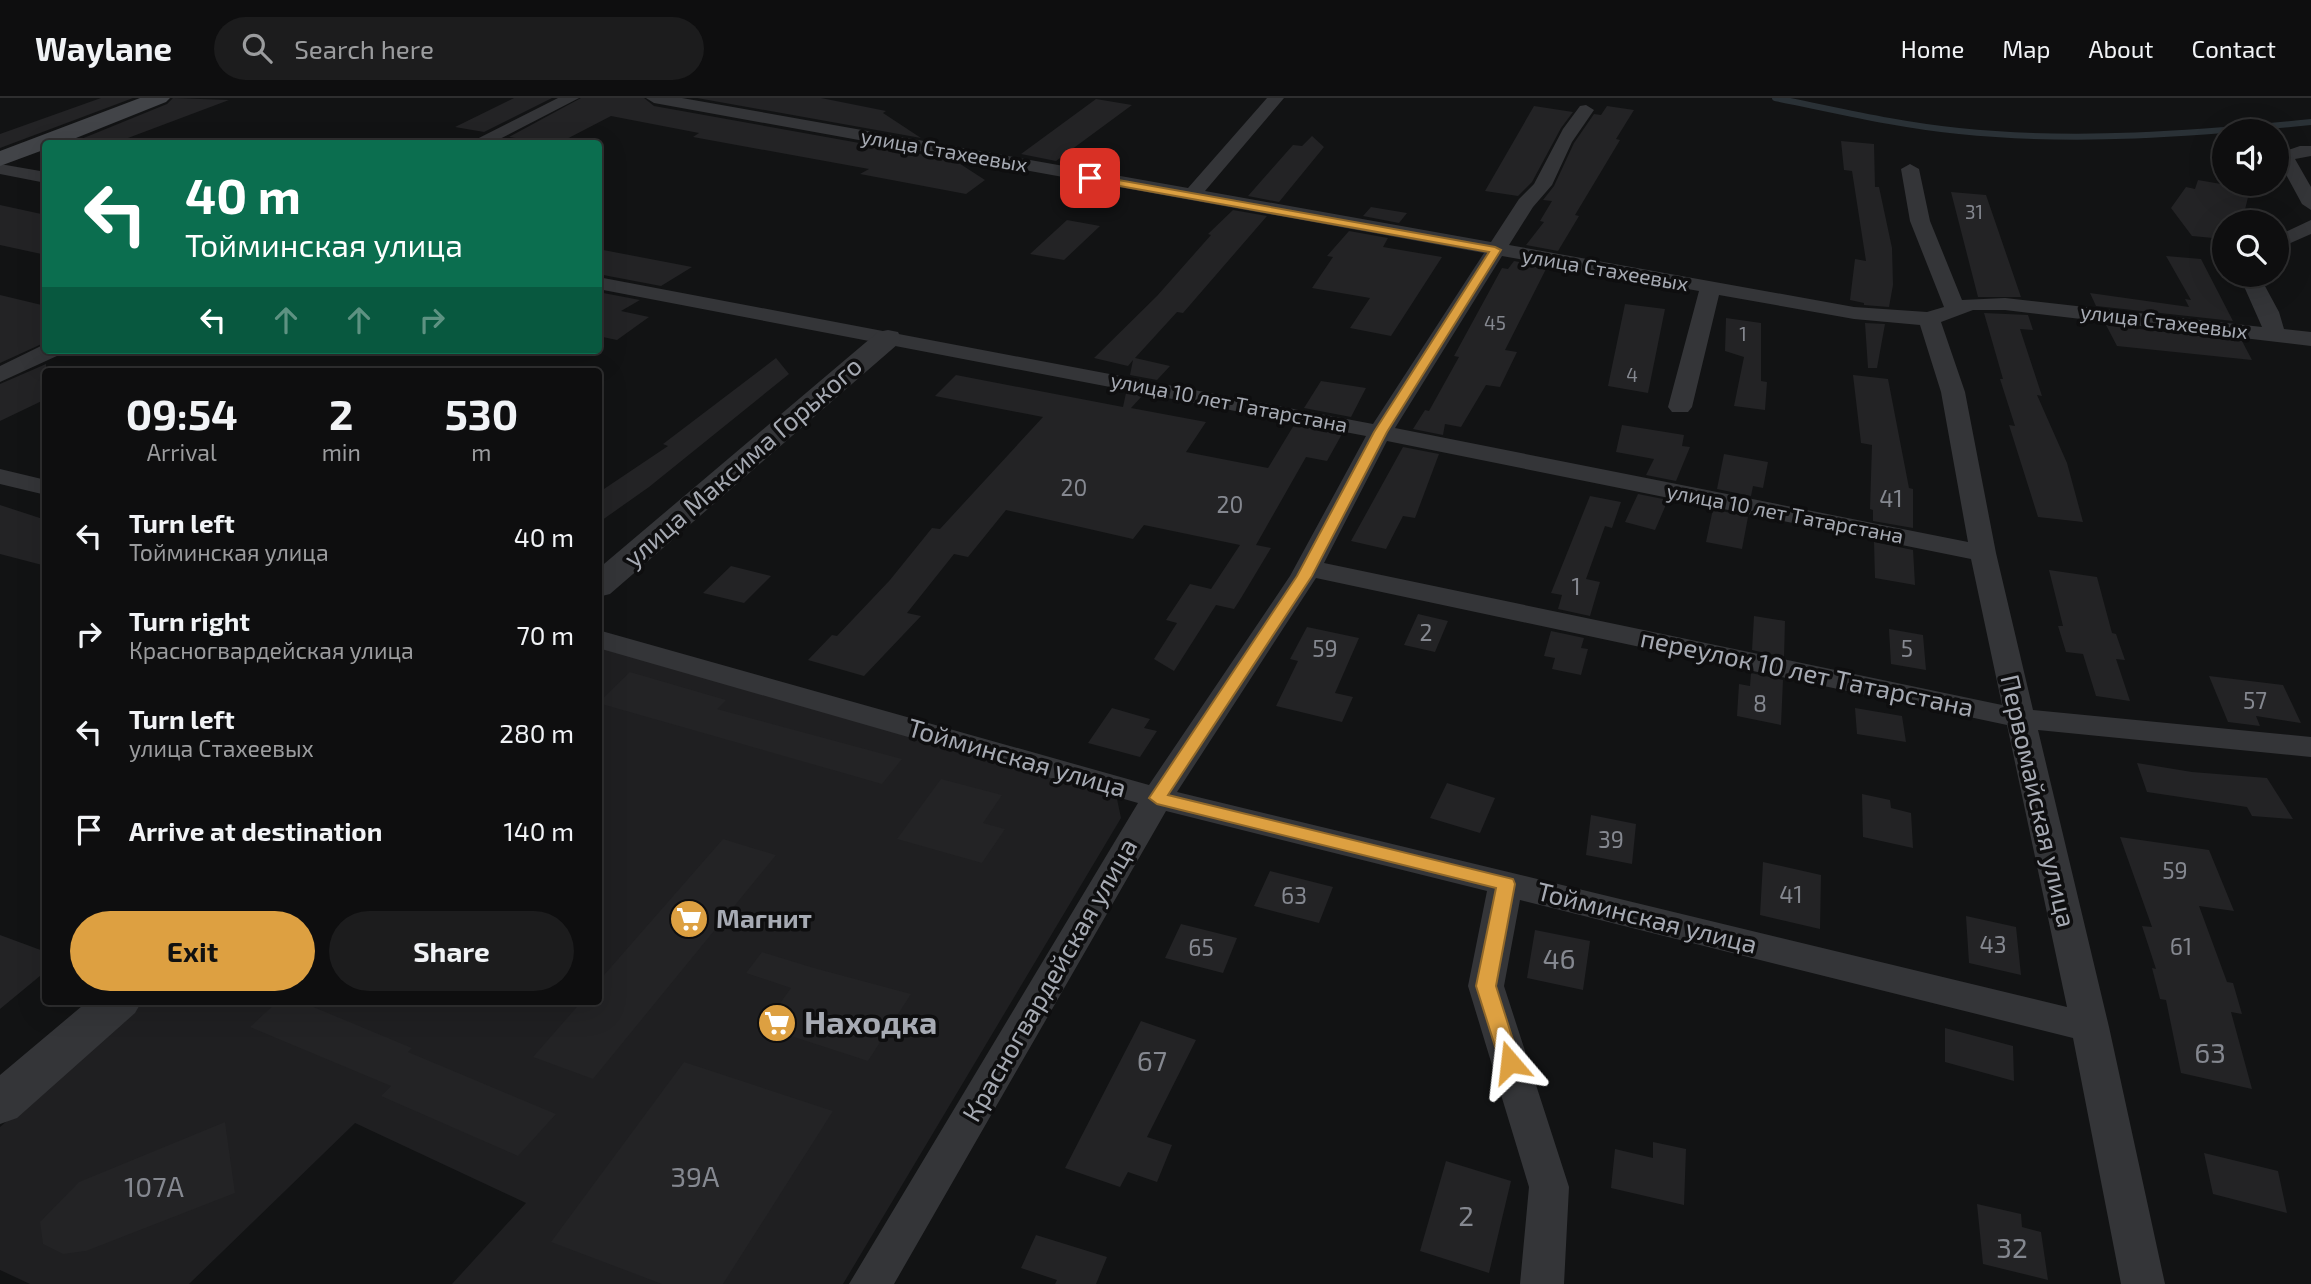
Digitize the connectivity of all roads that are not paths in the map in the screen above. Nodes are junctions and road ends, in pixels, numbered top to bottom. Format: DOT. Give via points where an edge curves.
graph roads {
  1 [pos="159,98"];
  2 [pos="571,98"];
  3 [pos="654,98"];
  4 [pos="1276,98"];
  5 [pos="1586,110"];
  6 [pos="50,140"];
  7 [pos="483,140"];
  8 [pos="42,143"];
  9 [pos="2311,151"];
  10 [pos="0,159"];
  11 [pos="0,169"];
  12 [pos="1910,169"];
  13 [pos="42,177"];
  14 [pos="1192,195"];
  15 [pos="2311,204"];
  16 [pos="2307,231"];
  17 [pos="2289,238"];
  18 [pos="1495,250"];
  19 [pos="602,284"];
  20 [pos="2255,287"];
  21 [pos="1710,289"];
  22 [pos="1942,313"];
  23 [pos="2274,335"];
  24 [pos="888,338"];
  25 [pos="2311,340"];
  26 [pos="43,354"];
  27 [pos="0,375"];
  28 [pos="1680,407"];
  29 [pos="1380,432"];
  30 [pos="0,476"];
  31 [pos="42,487"];
  32 [pos="1983,554"];
  33 [pos="1308,568"];
  34 [pos="602,584"];
  35 [pos="602,640"];
  36 [pos="2020,718"];
  37 [pos="2311,747"];
  38 [pos="1157,798"];
  39 [pos="1506,884"];
  40 [pos="114,1005"];
  41 [pos="2090,1027"];
  42 [pos="0,1104"];
  43 [pos="871,1284"];
  44 [pos="1542,1284"];
  45 [pos="2143,1284"];
  1 -- 6 [label="main road"];
  2 -- 7 [label="street"];
  3 -- 14 [label="street, улица Стахеевых"];
  4 -- 14 [label="street"];
  5 -- 18 [label="street, Красногвардейская улица" via="1561,145 1538,194 1526,203"];
  8 -- 10 [label="main road"];
  9 -- 15 [label="street" via="2285,157"];
  11 -- 13 [label="street"];
  12 -- 22 [label="street, Первомайская улица"];
  14 -- 18 [label="street, улица Стахеевых"];
  16 -- 17 [label="street"];
  18 -- 21 [label="street, улица Стахеевых"];
  18 -- 29 [label="street, Красногвардейская улица"];
  19 -- 24 [label="street, улица 10 лет Татарстана"];
  20 -- 23 [label="street"];
  21 -- 22 [label="street, улица Стахеевых" via="1868,315"];
  21 -- 28 [label="street"];
  22 -- 23 [label="street, улица Стахеевых" via="1971,304 2005,304"];
  22 -- 32 [label="street, Первомайская улица"];
  23 -- 25 [label="street, улица Стахеевых"];
  24 -- 29 [label="street, улица 10 лет Татарстана"];
  24 -- 34 [label="street, улица Максима Горького"];
  26 -- 27 [label="street"];
  29 -- 32 [label="street, улица 10 лет Татарстана"];
  29 -- 33 [label="street, Красногвардейская улица"];
  30 -- 31 [label="street"];
  32 -- 36 [label="street, Первомайская улица"];
  33 -- 36 [label="street, переулок 10 лет Татарстана"];
  33 -- 38 [label="street, Красногвардейская улица"];
  35 -- 38 [label="street, Тойминская улица"];
  36 -- 37 [label="street, переулок 10 лет Татарстана"];
  36 -- 41 [label="street, Первомайская улица"];
  38 -- 39 [label="street, Тойминская улица"];
  38 -- 43 [label="street, Красногвардейская улица"];
  39 -- 41 [label="street, Тойминская улица"];
  39 -- 44 [label="street" via="1486,986 1549,1187"];
  40 -- 42 [label="street"];
  41 -- 45 [label="street, Первомайская улица"];
}
